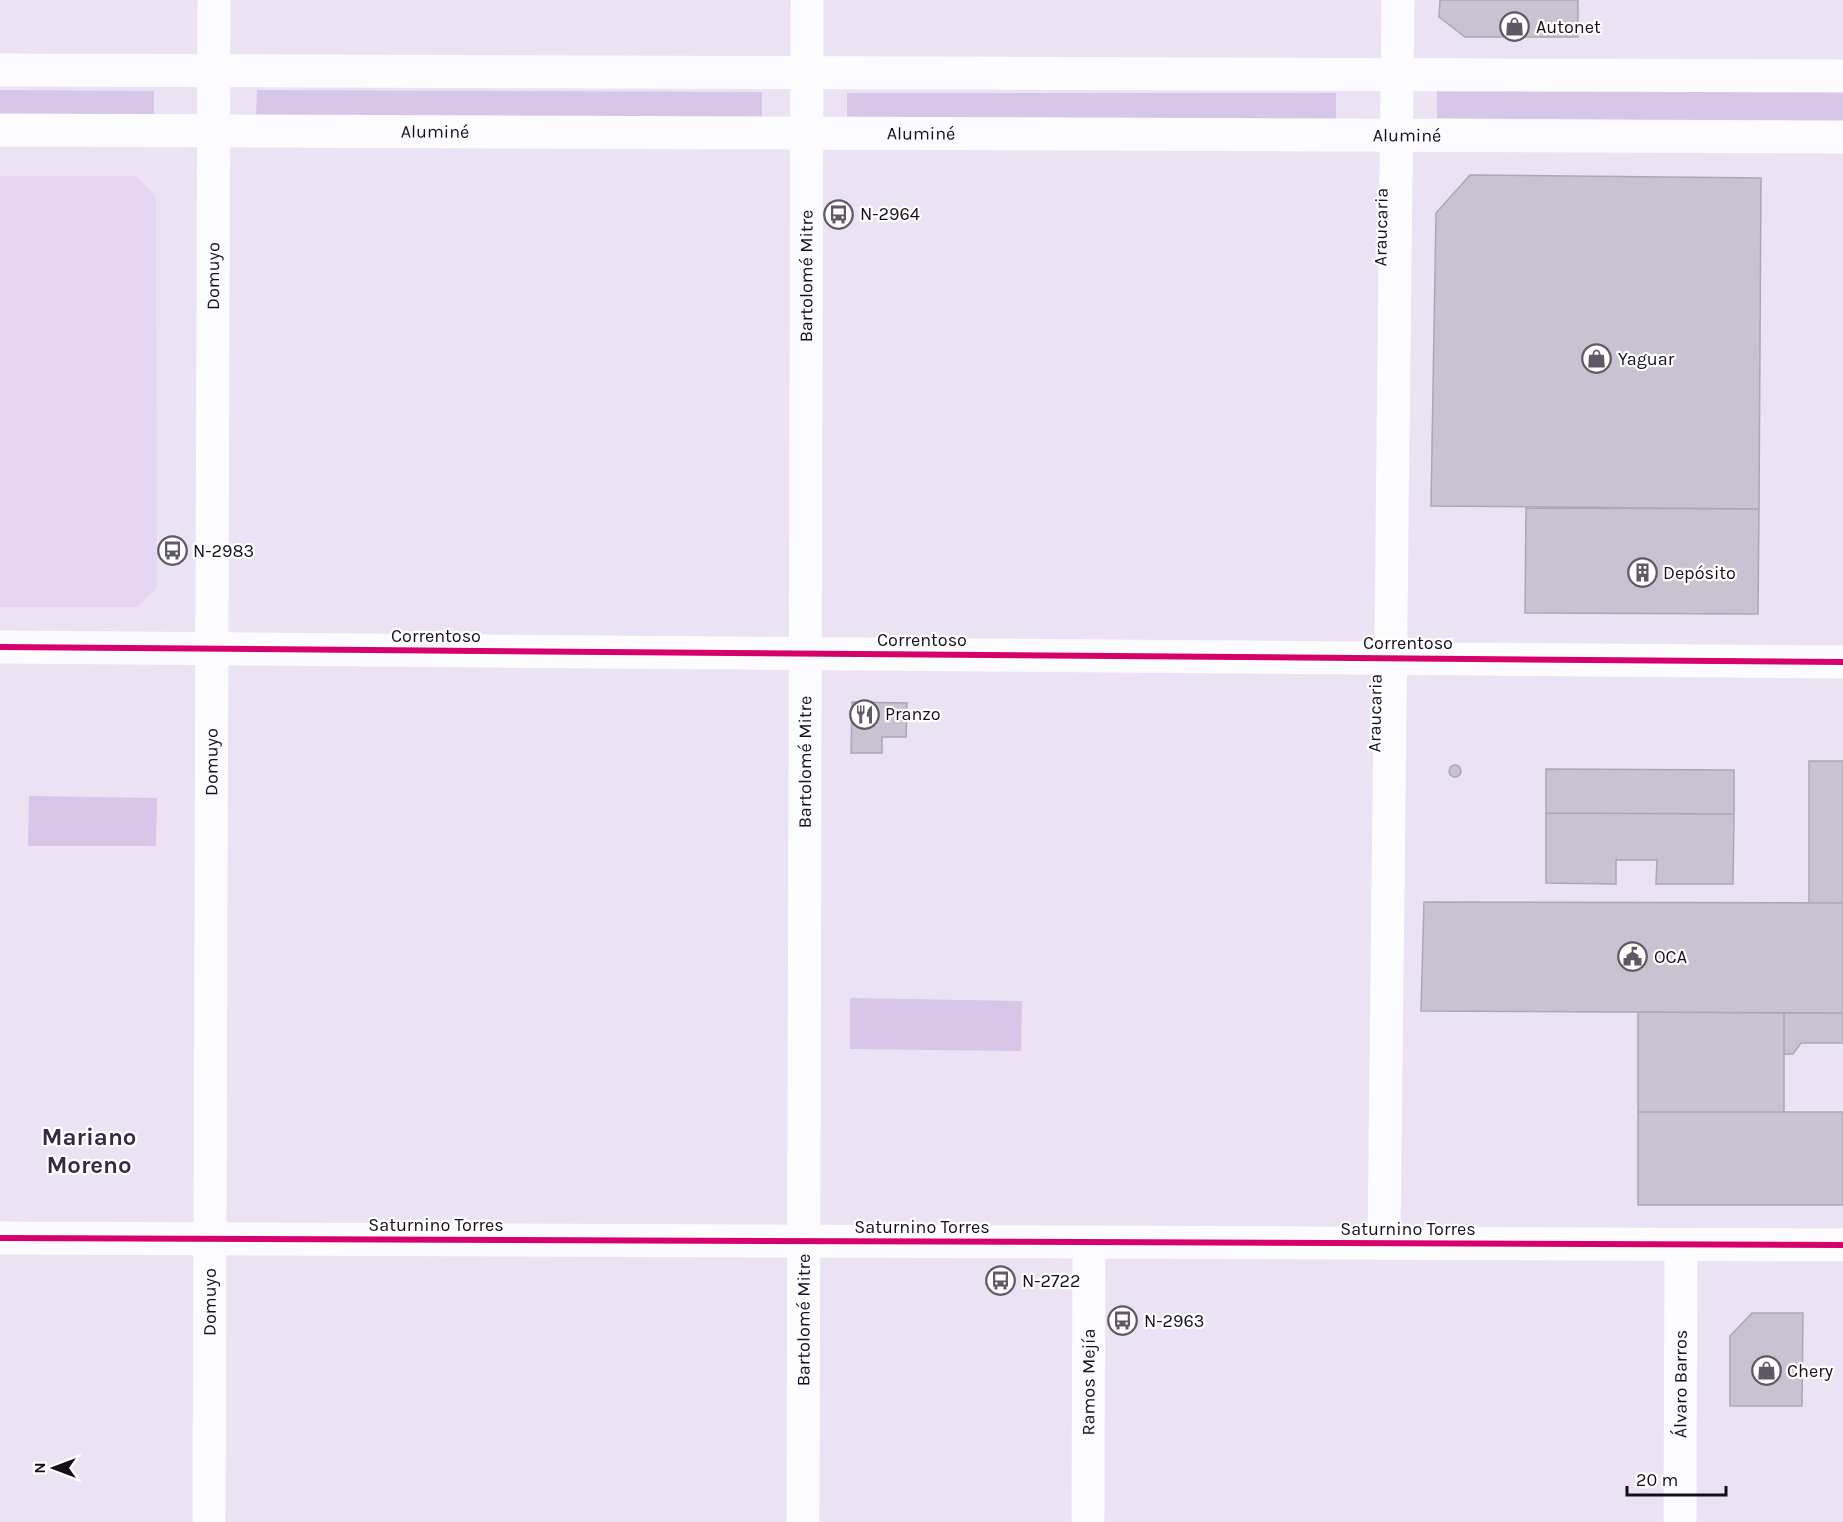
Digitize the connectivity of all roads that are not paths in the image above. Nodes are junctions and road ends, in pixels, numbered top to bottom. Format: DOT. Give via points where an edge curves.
graph roads {
  1 [pos="214,0"];
  2 [pos="807,0"];
  3 [pos="1398,0"];
  4 [pos="0,70"];
  5 [pos="214,70"];
  6 [pos="806,73"];
  7 [pos="1398,75"];
  8 [pos="1843,76"];
  9 [pos="0,130"];
  10 [pos="214,130"];
  11 [pos="806,133"];
  12 [pos="1397,135"];
  13 [pos="1843,137"];
  14 [pos="0,648"];
  15 [pos="212,649"];
  16 [pos="805,654"];
  17 [pos="1391,658"];
  18 [pos="1843,662"];
  19 [pos="0,1238"];
  20 [pos="210,1239"];
  21 [pos="804,1241"];
  22 [pos="1089,1243"];
  23 [pos="1384,1243"];
  24 [pos="1681,1245"];
  25 [pos="1843,1245"];
  26 [pos="209,1522"];
  27 [pos="803,1522"];
  28 [pos="1088,1522"];
  29 [pos="1680,1522"];
  1 -- 5 [label="street, Domuyo"];
  2 -- 6 [label="street, Bartolomé Mitre"];
  3 -- 7 [label="street, Araucaria"];
  4 -- 5 [label="street"];
  5 -- 6 [label="street"];
  5 -- 10 [label="street, Domuyo"];
  6 -- 7 [label="street"];
  6 -- 11 [label="street, Bartolomé Mitre"];
  7 -- 8 [label="street"];
  7 -- 12 [label="street, Araucaria"];
  9 -- 10 [label="street, Aluminé"];
  10 -- 11 [label="street, Aluminé"];
  10 -- 15 [label="street, Domuyo"];
  11 -- 12 [label="street, Aluminé"];
  11 -- 16 [label="street, Bartolomé Mitre"];
  12 -- 13 [label="street, Aluminé"];
  12 -- 17 [label="street, Araucaria"];
  14 -- 15 [label="street, Correntoso"];
  15 -- 16 [label="street, Correntoso"];
  15 -- 20 [label="street, Domuyo"];
  16 -- 17 [label="street, Correntoso"];
  16 -- 21 [label="street, Bartolomé Mitre"];
  17 -- 18 [label="street, Correntoso"];
  17 -- 23 [label="street, Araucaria"];
  19 -- 20 [label="street, Saturnino Torres"];
  20 -- 21 [label="street, Saturnino Torres"];
  20 -- 26 [label="street, Domuyo"];
  21 -- 22 [label="street, Saturnino Torres"];
  21 -- 27 [label="street, Bartolomé Mitre"];
  22 -- 23 [label="street, Saturnino Torres"];
  22 -- 28 [label="street, Ramos Mejía"];
  23 -- 24 [label="street, Saturnino Torres"];
  24 -- 25 [label="street, Saturnino Torres"];
  24 -- 29 [label="street, Álvaro Barros"];
}
